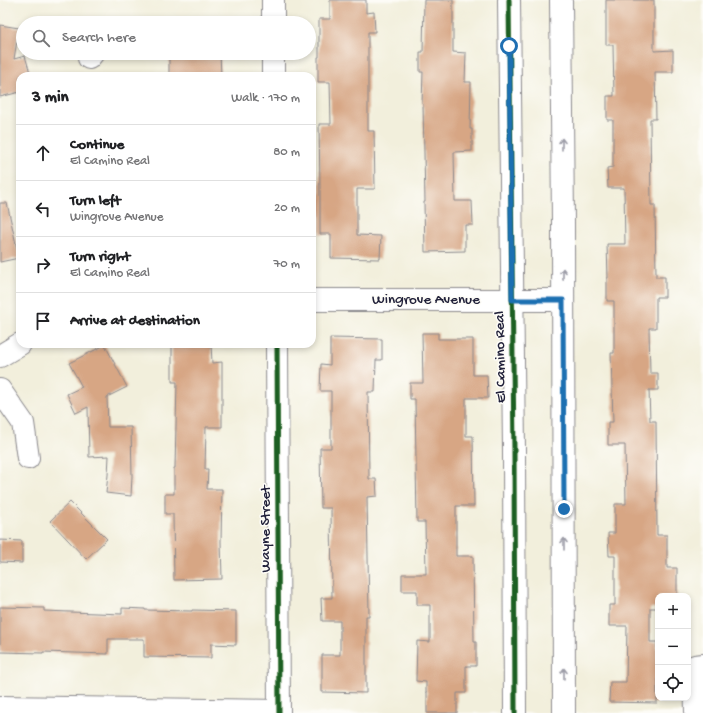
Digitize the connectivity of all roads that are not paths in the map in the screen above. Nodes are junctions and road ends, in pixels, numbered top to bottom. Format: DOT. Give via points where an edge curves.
graph roads {
  1 [pos="272,0"];
  2 [pos="509,0"];
  3 [pos="561,0"];
  4 [pos="273,16"];
  5 [pos="273,60"];
  6 [pos="273,72"];
  7 [pos="316,300"];
  8 [pos="512,300"];
  9 [pos="563,300"];
  10 [pos="16,346"];
  11 [pos="277,348"];
  12 [pos="0,356"];
  13 [pos="0,390"];
  14 [pos="28,458"];
  15 [pos="703,665"];
  16 [pos="0,707"];
  17 [pos="279,712"];
  18 [pos="515,713"];
  19 [pos="564,713"];
  20 [pos="696,713"];
  1 -- 4 [label="street"];
  2 -- 8 [label="street, El Camino Real"];
  9 -- 3 [label="street, one-way"];
  5 -- 6 [label="street"];
  7 -- 8 [label="street, Wingrove Avenue"];
  8 -- 9 [label="street, Wingrove Avenue"];
  8 -- 18 [label="street, El Camino Real"];
  19 -- 9 [label="street, one-way"];
  10 -- 12 [label="street"];
  11 -- 17 [label="street, Wayne Street"];
  13 -- 14 [label="street" via="23,423"];
  15 -- 20 [label="street" via="695,666"];
  16 -- 17 [label="street"];
}
